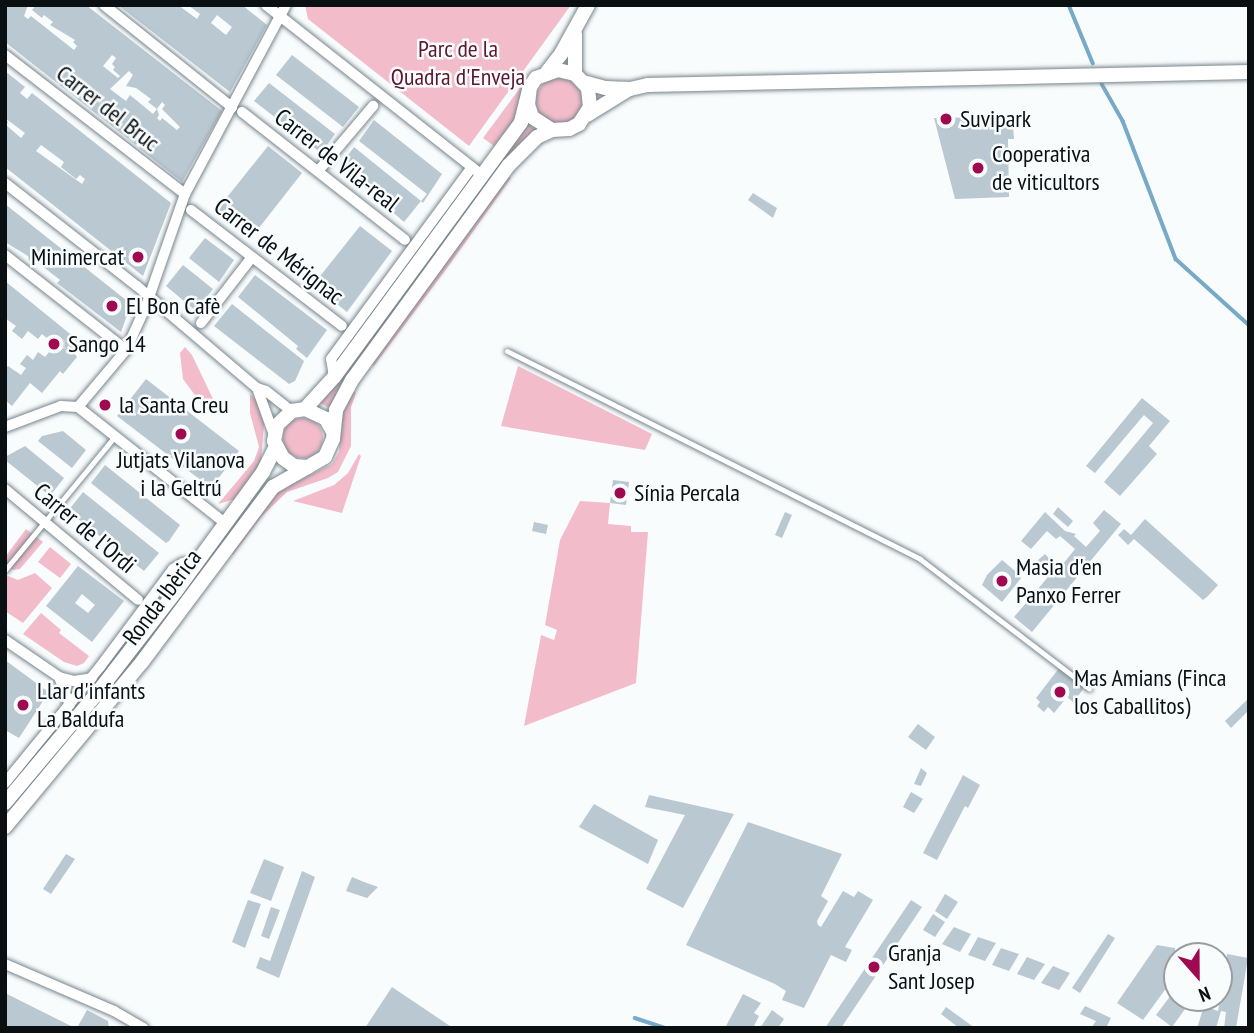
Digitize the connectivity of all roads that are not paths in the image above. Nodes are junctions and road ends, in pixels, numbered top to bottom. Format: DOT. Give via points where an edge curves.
graph roads {
  1 [pos="104,5"];
  2 [pos="266,5"];
  3 [pos="286,5"];
  4 [pos="589,5"];
  5 [pos="281,19"];
  6 [pos="575,27"];
  7 [pos="5,55"];
  8 [pos="547,72"];
  9 [pos="1249,72"];
  10 [pos="579,78"];
  11 [pos="530,88"];
  12 [pos="630,89"];
  13 [pos="373,106"];
  14 [pos="237,109"];
  15 [pos="587,115"];
  16 [pos="552,130"];
  17 [pos="319,170"];
  18 [pos="477,171"];
  19 [pos="5,183"];
  20 [pos="185,194"];
  21 [pos="191,210"];
  22 [pos="405,240"];
  23 [pos="5,255"];
  24 [pos="252,257"];
  25 [pos="149,296"];
  26 [pos="201,323"];
  27 [pos="342,326"];
  28 [pos="126,350"];
  29 [pos="507,351"];
  30 [pos="257,388"];
  31 [pos="78,407"];
  32 [pos="299,410"];
  33 [pos="5,427"];
  34 [pos="332,430"];
  35 [pos="115,436"];
  36 [pos="275,441"];
  37 [pos="308,467"];
  38 [pos="5,489"];
  39 [pos="225,523"];
  40 [pos="43,524"];
  41 [pos="195,563"];
  42 [pos="5,570"];
  43 [pos="138,600"];
  44 [pos="5,640"];
  45 [pos="59,677"];
  46 [pos="92,678"];
  47 [pos="1089,688"];
  48 [pos="70,705"];
  49 [pos="5,783"];
  50 [pos="5,803"];
  51 [pos="5,827"];
  52 [pos="5,964"];
  53 [pos="143,1028"];
  1 -- 14 [label="street, Carrer de Vila-real"];
  2 -- 5 [label="street"];
  3 -- 5 [label="street"];
  4 -- 6 [label="street"];
  5 -- 14 [label="street"];
  5 -- 18 [label="street"];
  6 -- 8 [label="street"];
  6 -- 10 [label="street"];
  7 -- 20 [label="street, Carrer del Bruc"];
  8 -- 10 [label="street" via="558,70"];
  8 -- 11 [label="street"];
  9 -- 12 [label="street" via="648,85"];
  10 -- 12 [label="street" via="605,88"];
  10 -- 15 [label="street" via="590,93"];
  11 -- 16 [label="street" via="532,117"];
  11 -- 18 [label="street, Ronda Ibèrica" via="521,121"];
  12 -- 15 [label="street, Ronda Ibèrica"];
  13 -- 17 [label="street"];
  14 -- 17 [label="street, Carrer de Vila-real"];
  14 -- 20 [label="street"];
  15 -- 16 [label="street, Ronda Ibèrica" via="569,130"];
  16 -- 34 [label="street, Ronda Ibèrica" via="537,137 505,170 352,380 339,402"];
  17 -- 22 [label="street, Carrer de Vila-real"];
  18 -- 32 [label="street, Ronda Ibèrica" via="334,377"];
  19 -- 25 [label="street"];
  20 -- 25 [label="street"];
  21 -- 24 [label="street, Carrer de Mérignac"];
  23 -- 28 [label="street"];
  24 -- 26 [label="street"];
  24 -- 27 [label="street, Carrer de Mérignac"];
  25 -- 28 [label="street"];
  25 -- 30 [label="street"];
  28 -- 31 [label="street"];
  29 -- 47 [label="lane" via="920,559"];
  30 -- 32 [label="street"];
  30 -- 36 [label="street"];
  31 -- 33 [label="street" via="61,406"];
  31 -- 35 [label="street"];
  32 -- 34 [label="street" via="326,419"];
  32 -- 36 [label="street, Ronda Ibèrica" via="277,425"];
  34 -- 37 [label="street, Ronda Ibèrica" via="325,457"];
  35 -- 39 [label="street"];
  35 -- 40 [label="lane"];
  36 -- 37 [label="street" via="283,458"];
  36 -- 39 [label="street, Ronda Ibèrica" via="263,472"];
  37 -- 51 [label="street, Ronda Ibèrica" via="273,487 142,663"];
  38 -- 40 [label="street, Carrer de l'Ordi"];
  39 -- 41 [label="street, Ronda Ibèrica"];
  40 -- 42 [label="lane"];
  40 -- 43 [label="street, Carrer de l'Ordi"];
  41 -- 46 [label="street, Ronda Ibèrica" via="173,569"];
  41 -- 50 [label="street, Ronda Ibèrica" via="98,692"];
  44 -- 45 [label="street"];
  45 -- 46 [label="street" via="74,681"];
  45 -- 48 [label="street"];
  46 -- 48 [label="street, Ronda Ibèrica"];
  48 -- 49 [label="street, Ronda Ibèrica"];
  52 -- 53 [label="street"];
}
